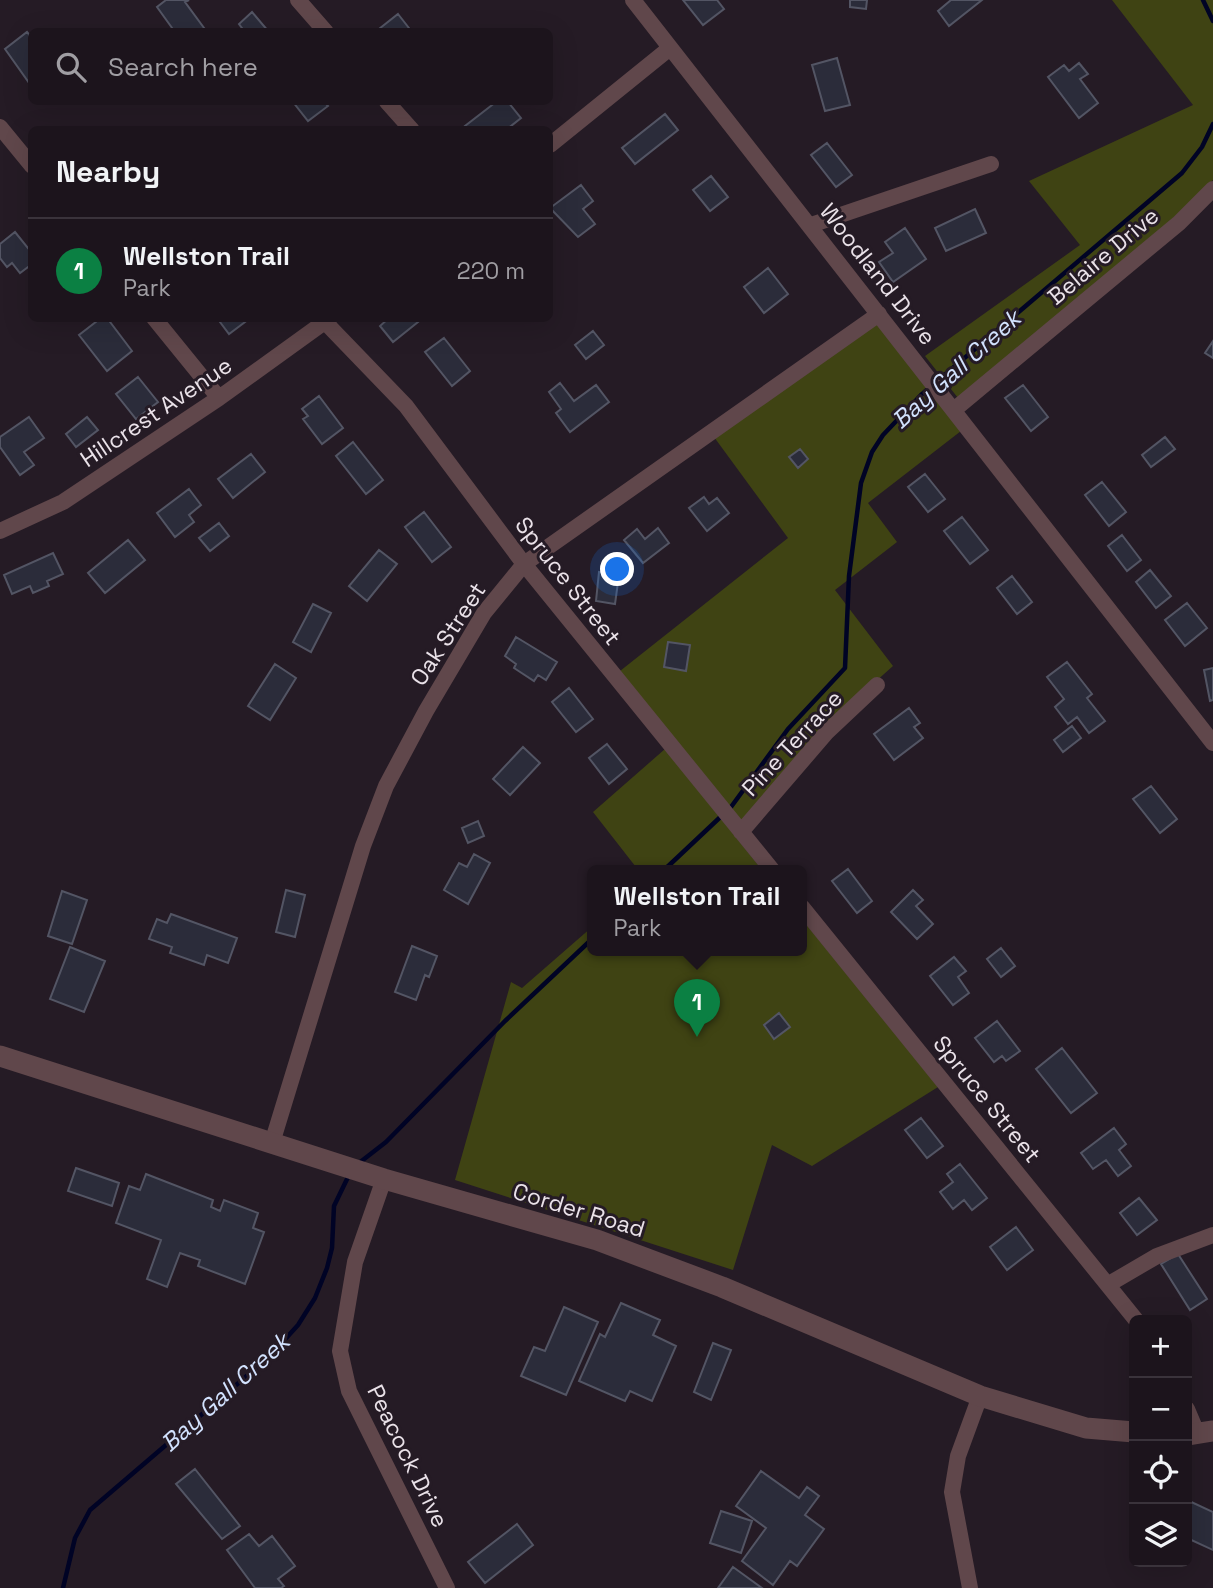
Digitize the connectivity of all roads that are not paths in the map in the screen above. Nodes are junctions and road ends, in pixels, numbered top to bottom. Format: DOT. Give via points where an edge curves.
graph roads {
  1 [pos="298,0"];
  2 [pos="633,0"];
  3 [pos="322,28"];
  4 [pos="670,48"];
  5 [pos="390,105"];
  6 [pos="408,126"];
  7 [pos="0,127"];
  8 [pos="553,143"];
  9 [pos="28,161"];
  10 [pos="991,164"];
  11 [pos="1213,189"];
  12 [pos="811,225"];
  13 [pos="879,313"];
  14 [pos="157,322"];
  15 [pos="324,322"];
  16 [pos="329,322"];
  17 [pos="219,398"];
  18 [pos="950,402"];
  19 [pos="0,531"];
  20 [pos="524,564"];
  21 [pos="877,685"];
  22 [pos="1213,743"];
  23 [pos="739,829"];
  24 [pos="768,865"];
  25 [pos="807,913"];
  26 [pos="0,1056"];
  27 [pos="272,1143"];
  28 [pos="384,1178"];
  29 [pos="1213,1235"];
  30 [pos="1109,1284"];
  31 [pos="1132,1315"];
  32 [pos="980,1396"];
  33 [pos="1129,1432"];
  34 [pos="447,1588"];
  35 [pos="970,1588"];
  1 -- 3 [label="street"];
  2 -- 4 [label="street, Woodland Drive"];
  4 -- 8 [label="street"];
  4 -- 12 [label="street, Woodland Drive"];
  5 -- 6 [label="street"];
  7 -- 9 [label="street"];
  10 -- 12 [label="street"];
  11 -- 18 [label="street, Belaire Drive" via="1179,223"];
  12 -- 13 [label="street, Woodland Drive"];
  13 -- 18 [label="street, Woodland Drive"];
  13 -- 20 [label="street, Oak Street"];
  14 -- 17 [label="street"];
  15 -- 17 [label="street, Hillcrest Avenue"];
  16 -- 20 [label="street, Spruce Street" via="406,406"];
  17 -- 19 [label="street, Hillcrest Avenue" via="63,502"];
  18 -- 22 [label="street, Woodland Drive"];
  20 -- 23 [label="street, Spruce Street"];
  20 -- 27 [label="street, Oak Street" via="484,613 386,786 363,846"];
  21 -- 23 [label="street, Pine Terrace" via="826,733"];
  23 -- 24 [label="street, Spruce Street"];
  25 -- 30 [label="street, Spruce Street"];
  26 -- 27 [label="street, Corder Road"];
  27 -- 28 [label="street, Corder Road"];
  28 -- 32 [label="street, Corder Road" via="597,1240 722,1287"];
  28 -- 34 [label="street, Peacock Drive" via="355,1262 340,1351 349,1391"];
  29 -- 30 [label="street" via="1157,1256"];
  30 -- 31 [label="street, Spruce Street"];
  32 -- 33 [label="street, Corder Road" via="1086,1428"];
  32 -- 35 [label="street" via="958,1456 952,1492"];
}
